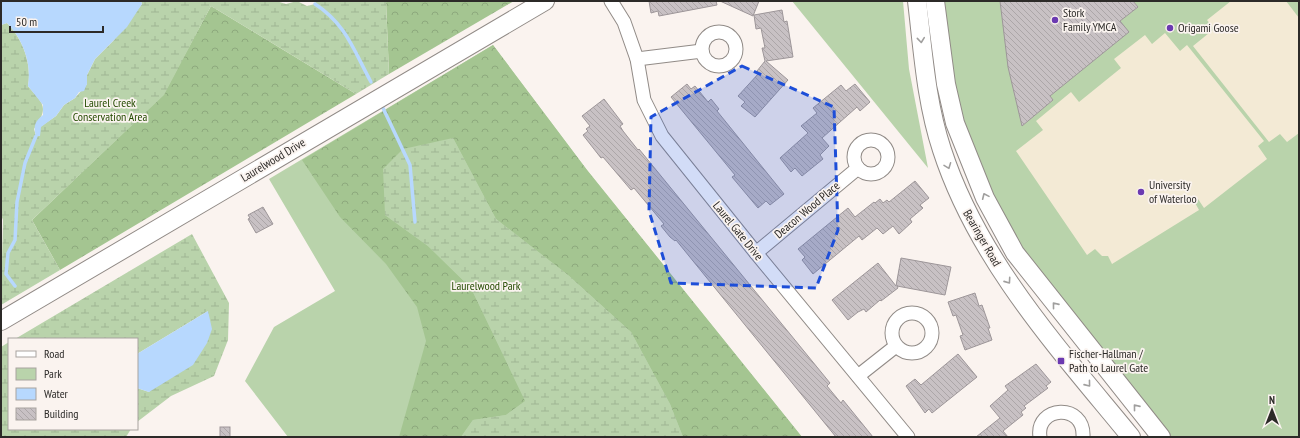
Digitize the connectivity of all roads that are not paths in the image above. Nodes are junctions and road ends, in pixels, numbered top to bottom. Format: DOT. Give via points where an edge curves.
graph roads {
  1 [pos="545,1"];
  2 [pos="611,1"];
  3 [pos="917,1"];
  4 [pos="935,1"];
  5 [pos="702,51"];
  6 [pos="637,59"];
  7 [pos="858,168"];
  8 [pos="756,253"];
  9 [pos="1,321"];
  10 [pos="896,346"];
  11 [pos="858,376"];
  12 [pos="908,437"];
  13 [pos="1040,437"];
  14 [pos="1083,437"];
  15 [pos="1131,437"];
  16 [pos="1161,437"];
  1 -- 9 [label="main road, Laurelwood Drive"];
  2 -- 6 [label="street, Laurel Gate Drive" via="624,22"];
  3 -- 15 [label="main road, Bearinger Road, one-way" via="927,93 942,150 961,201 996,264 1038,323"];
  16 -- 4 [label="main road, one-way" via="1015,252 985,198 955,123 946,84"];
  5 -- 6 [label="street"];
  6 -- 8 [label="street, Laurel Gate Drive" via="644,100 662,136"];
  7 -- 8 [label="street, Deacon Wood Place"];
  8 -- 11 [label="street, Laurel Gate Drive"];
  10 -- 11 [label="street"];
  11 -- 12 [label="street, Laurel Gate Drive"];
  13 -- 14 [label="street" via="1042,424 1046,418 1053,413 1063,412 1070,413 1079,420"];
}
